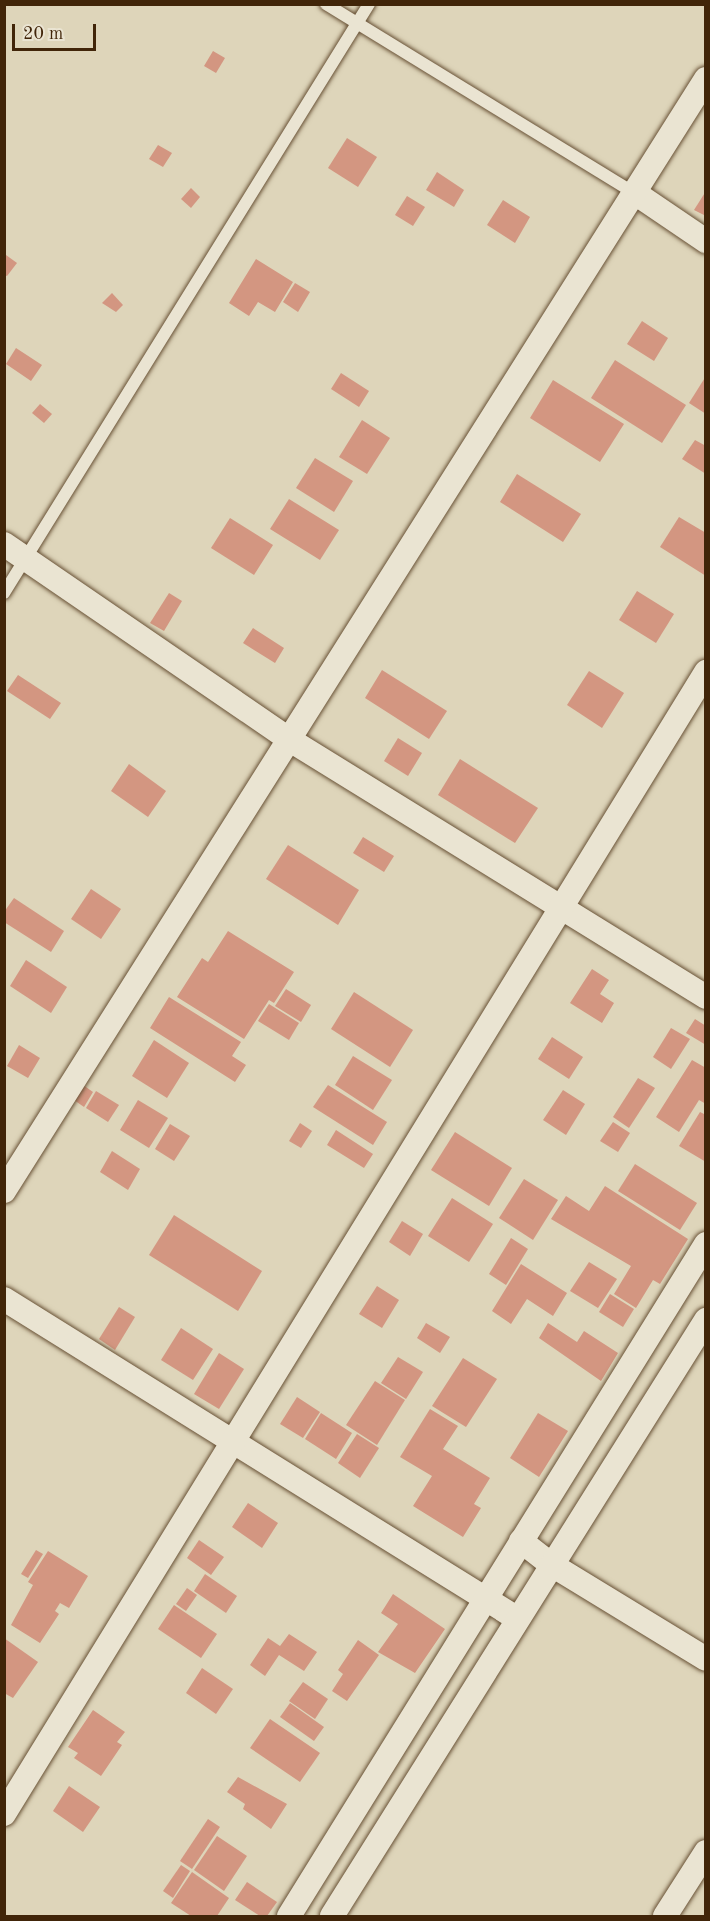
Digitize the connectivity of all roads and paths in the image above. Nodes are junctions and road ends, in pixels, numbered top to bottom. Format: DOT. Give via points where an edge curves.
graph roads {
  1 [pos="326,4"];
  2 [pos="369,4"];
  3 [pos="358,22"];
  4 [pos="705,79"];
  5 [pos="635,193"];
  6 [pos="705,241"];
  7 [pos="4,544"];
  8 [pos="26,559"];
  9 [pos="4,593"];
  10 [pos="705,672"];
  11 [pos="290,740"];
  12 [pos="559,908"];
  13 [pos="705,997"];
  14 [pos="4,1191"];
  15 [pos="705,1244"];
  16 [pos="4,1299"];
  17 [pos="705,1320"];
  18 [pos="235,1442"];
  19 [pos="521,1541"];
  20 [pos="552,1565"];
  21 [pos="486,1598"];
  22 [pos="518,1619"];
  23 [pos="705,1659"];
  24 [pos="4,1814"];
  25 [pos="705,1852"];
  26 [pos="289,1917"];
  27 [pos="332,1917"];
  28 [pos="665,1917"];
  1 -- 3 [label="lane"];
  2 -- 3 [label="lane"];
  3 -- 5 [label="lane"];
  3 -- 8 [label="lane"];
  4 -- 5 [label="street"];
  5 -- 6 [label="street"];
  5 -- 11 [label="street"];
  7 -- 8 [label="street"];
  8 -- 9 [label="lane"];
  8 -- 11 [label="street"];
  10 -- 12 [label="street"];
  11 -- 12 [label="street"];
  11 -- 14 [label="street"];
  12 -- 13 [label="street"];
  12 -- 18 [label="street"];
  15 -- 19 [label="street"];
  16 -- 18 [label="street"];
  17 -- 20 [label="street"];
  18 -- 21 [label="street"];
  18 -- 24 [label="street"];
  19 -- 20 [label="street"];
  19 -- 21 [label="street"];
  20 -- 22 [label="street"];
  20 -- 23 [label="street"];
  21 -- 22 [label="street"];
  21 -- 26 [label="street"];
  22 -- 27 [label="street"];
  25 -- 28 [label="street"];
}
